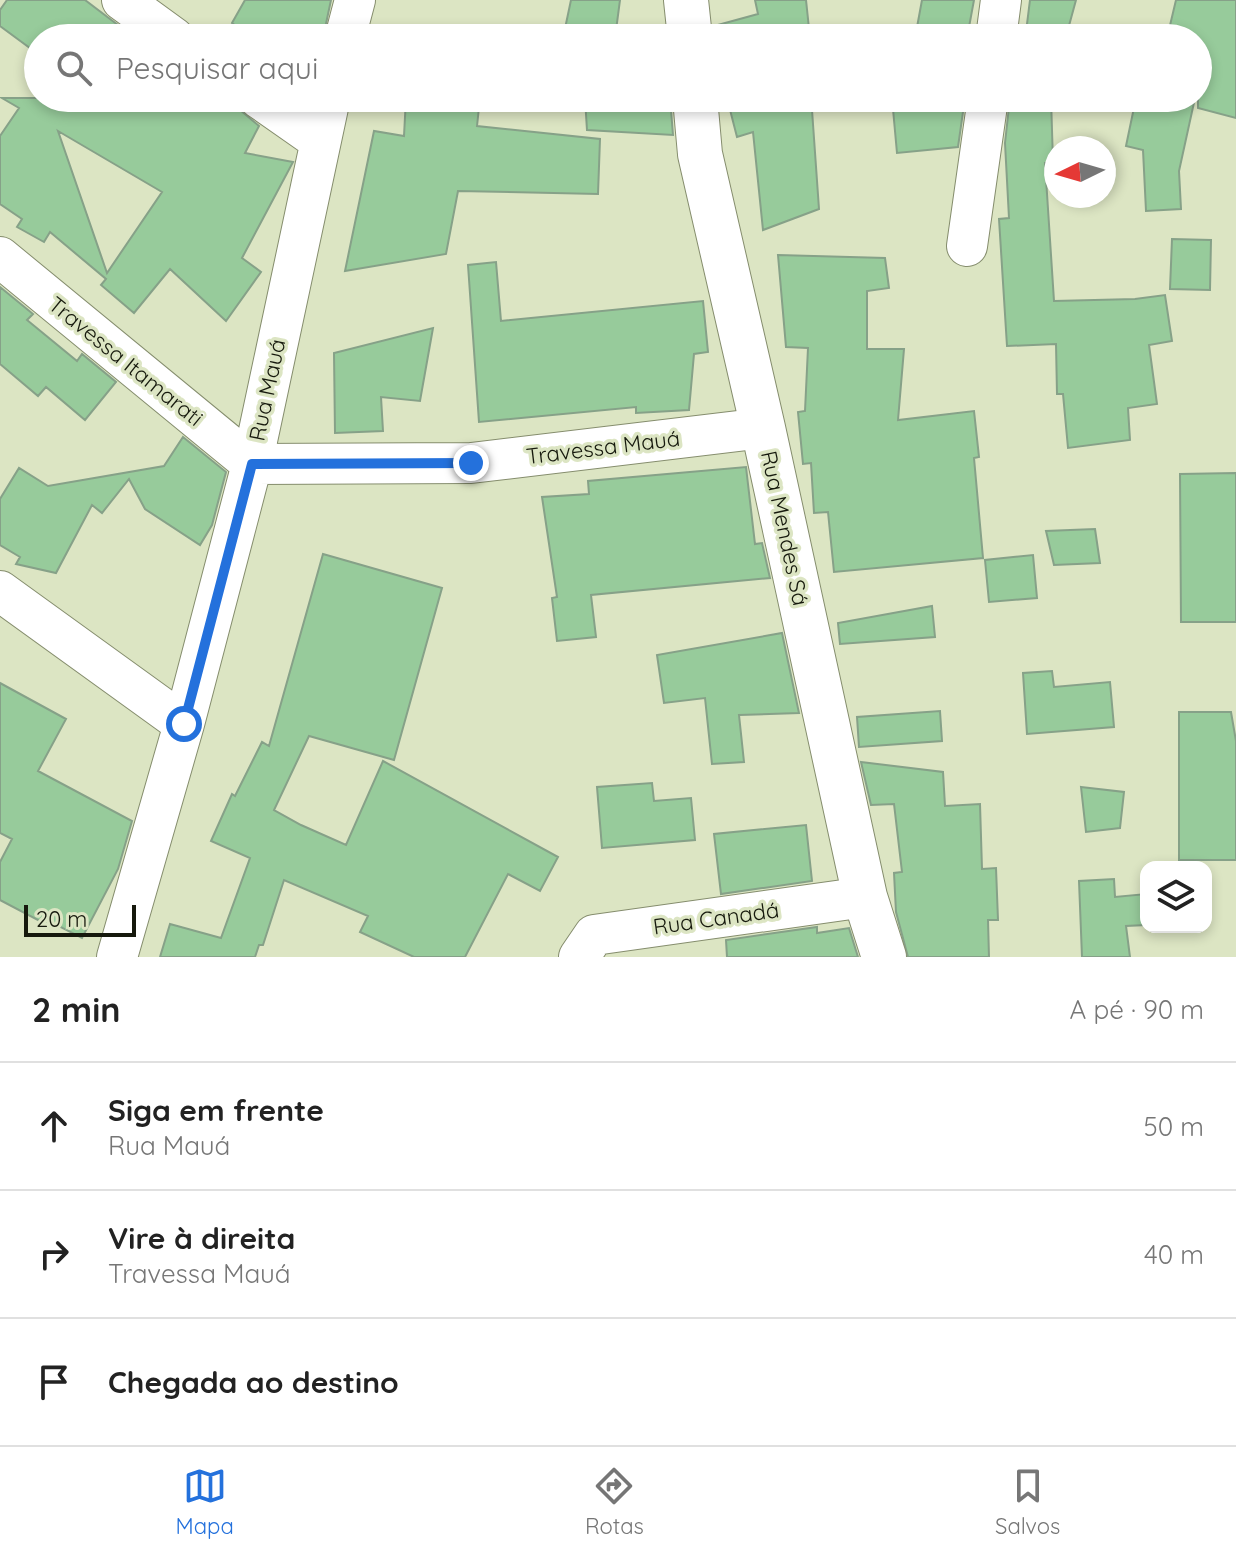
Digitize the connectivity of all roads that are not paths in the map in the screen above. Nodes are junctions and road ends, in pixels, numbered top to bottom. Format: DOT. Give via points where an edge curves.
graph roads {
  1 [pos="122,0"];
  2 [pos="355,0"];
  3 [pos="686,0"];
  4 [pos="1001,0"];
  5 [pos="155,24"];
  6 [pos="349,24"];
  7 [pos="689,24"];
  8 [pos="998,24"];
  9 [pos="279,112"];
  10 [pos="326,112"];
  11 [pos="696,112"];
  12 [pos="986,112"];
  13 [pos="319,140"];
  14 [pos="967,246"];
  15 [pos="0,257"];
  16 [pos="763,428"];
  17 [pos="252,464"];
  18 [pos="0,591"];
  19 [pos="184,724"];
  20 [pos="865,897"];
  21 [pos="117,957"];
  22 [pos="579,957"];
  23 [pos="884,957"];
  1 -- 5 [label="street"];
  2 -- 6 [label="street"];
  3 -- 7 [label="street"];
  4 -- 8 [label="street"];
  9 -- 13 [label="street"];
  10 -- 13 [label="street, Rua Mauá"];
  11 -- 16 [label="street, Rua Mendes Sá" via="700,154"];
  12 -- 14 [label="street"];
  13 -- 17 [label="street, Rua Mauá"];
  15 -- 17 [label="street, Travessa Itamarati"];
  16 -- 17 [label="street, Travessa Mauá" via="471,463"];
  16 -- 20 [label="street, Rua Mendes Sá"];
  17 -- 19 [label="street, Rua Mauá"];
  18 -- 19 [label="street"];
  19 -- 21 [label="street, Rua Mauá"];
  20 -- 22 [label="street, Rua Canadá" via="594,935"];
  20 -- 23 [label="street, Rua Mendes Sá"];
}
